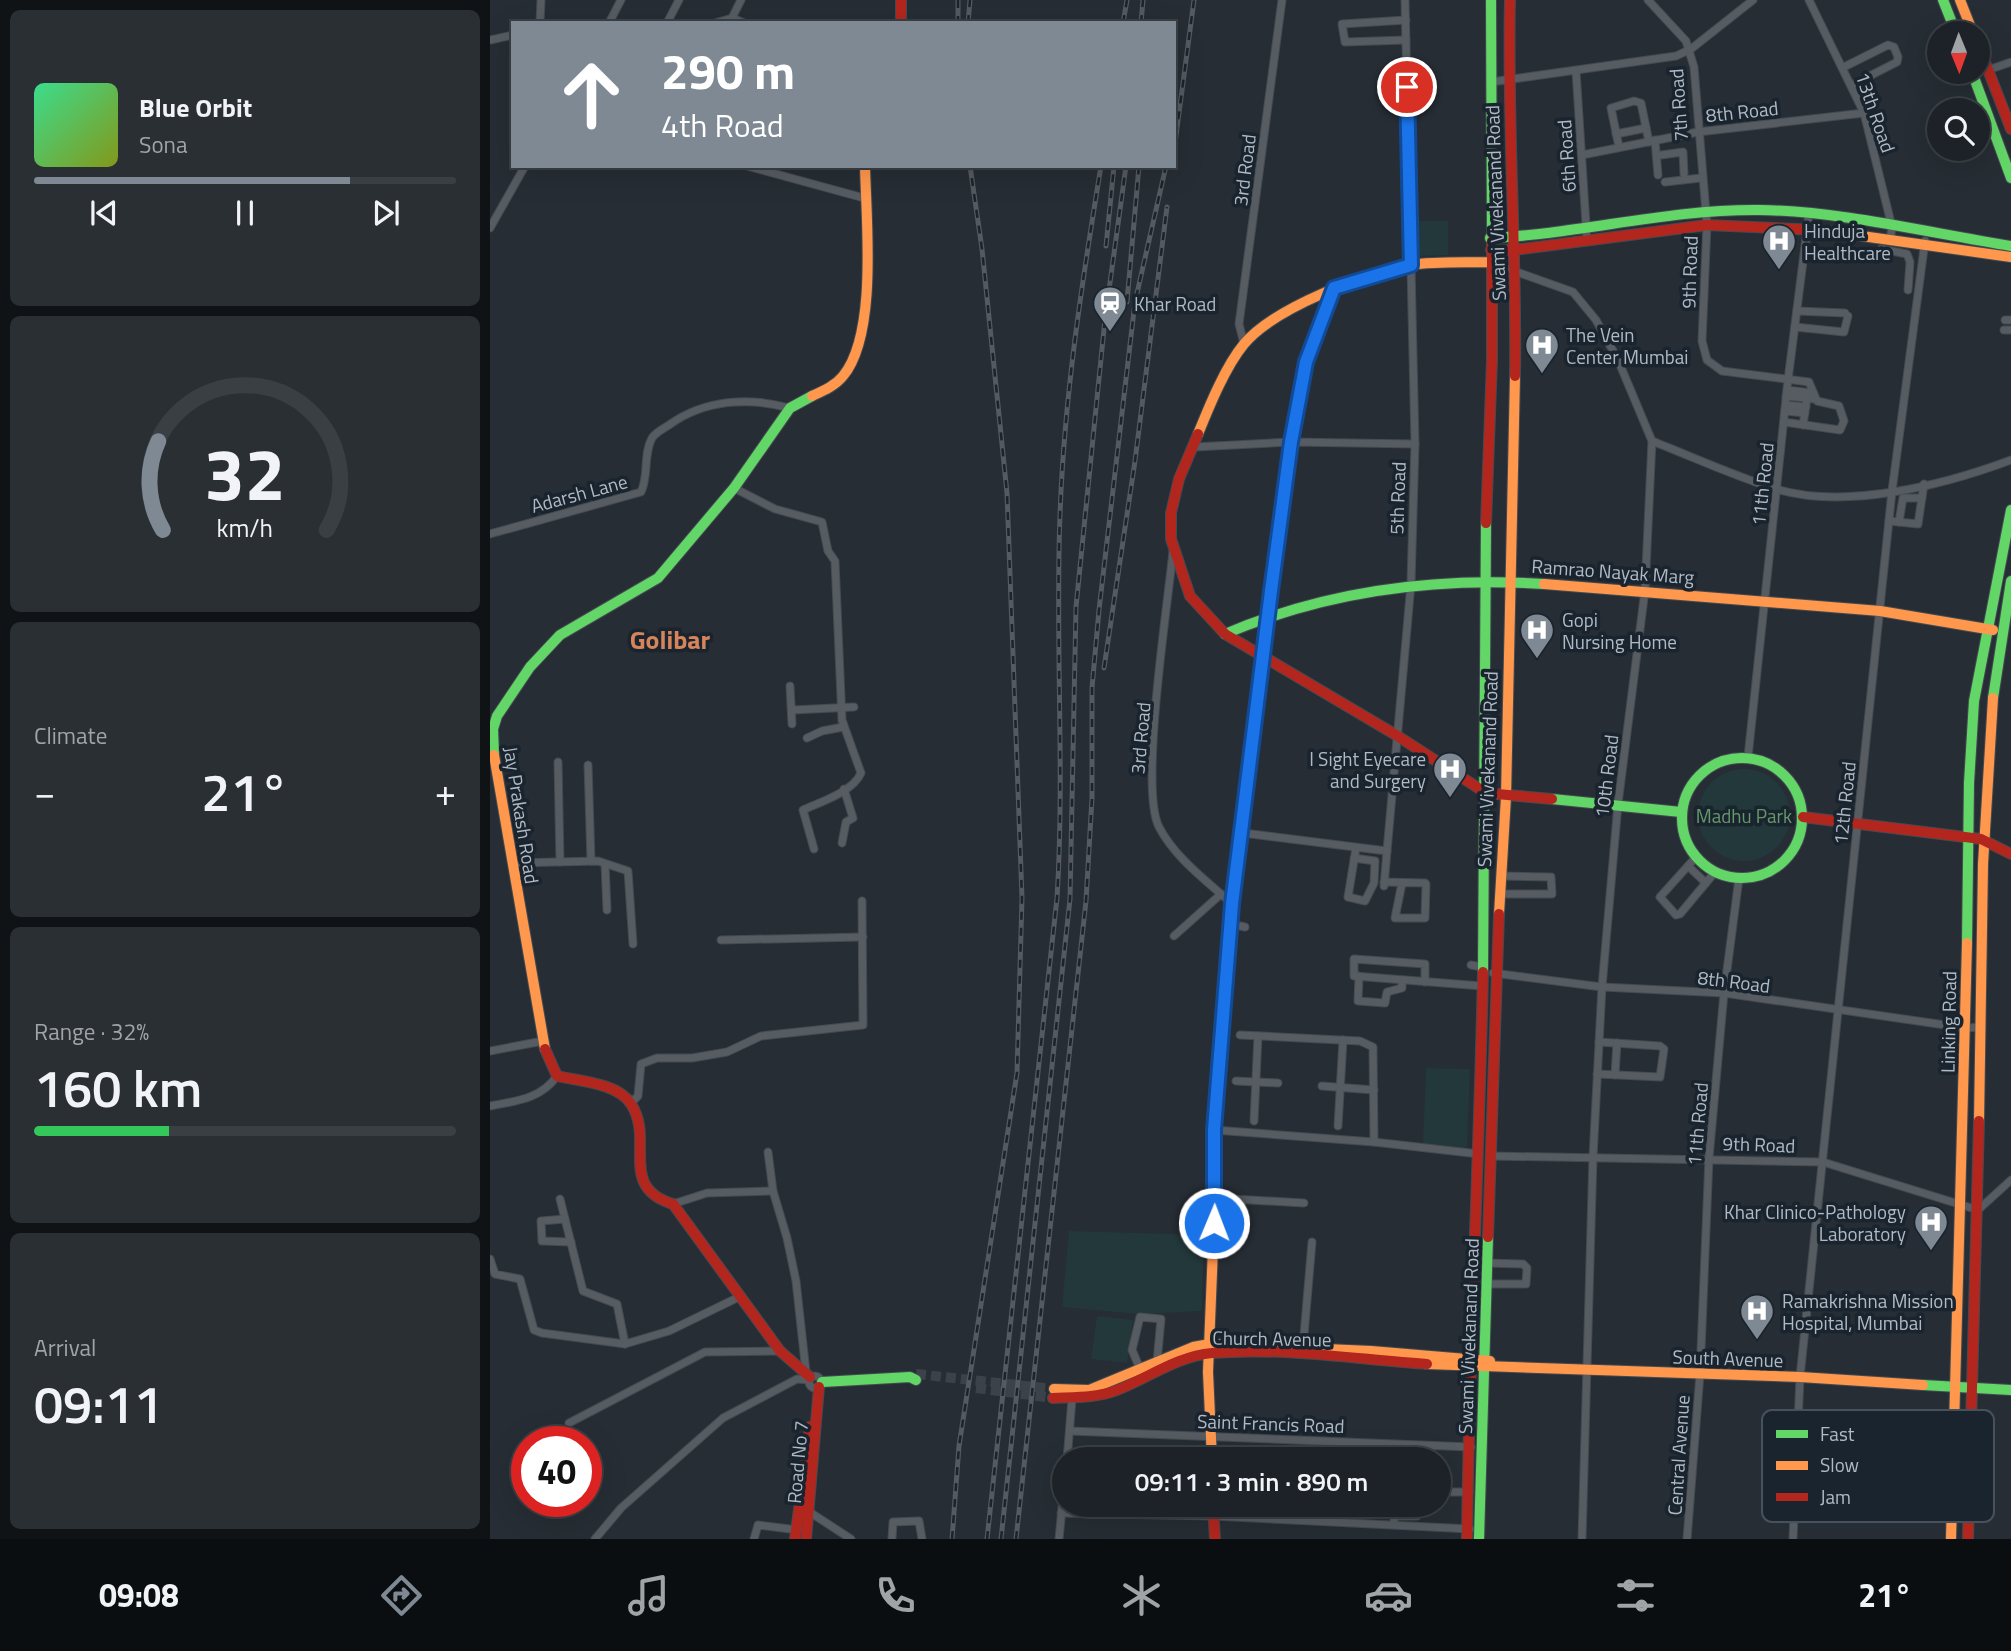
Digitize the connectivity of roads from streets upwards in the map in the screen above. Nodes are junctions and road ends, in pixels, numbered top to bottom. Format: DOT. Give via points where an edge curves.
graph roads {
  1 [pos="541,0"];
  2 [pos="621,0"];
  3 [pos="741,0"];
  4 [pos="901,0"];
  5 [pos="1282,0"];
  6 [pos="1405,0"];
  7 [pos="1491,0"];
  8 [pos="1510,0"];
  9 [pos="1648,0"];
  10 [pos="1754,0"];
  11 [pos="1808,0"];
  12 [pos="1943,0"];
  13 [pos="1960,0"];
  14 [pos="676,1"];
  15 [pos="732,18"];
  16 [pos="1406,20"];
  17 [pos="540,21"];
  18 [pos="610,21"];
  19 [pos="668,21"];
  20 [pos="722,21"];
  21 [pos="739,21"];
  22 [pos="901,21"];
  23 [pos="1951,21"];
  24 [pos="1968,21"];
  25 [pos="511,36"];
  26 [pos="1406,40"];
  27 [pos="490,41"];
  28 [pos="1691,49"];
  29 [pos="2011,62"];
  30 [pos="1844,67"];
  31 [pos="1990,69"];
  32 [pos="1576,71"];
  33 [pos="1990,75"];
  34 [pos="1508,81"];
  35 [pos="1491,82"];
  36 [pos="1977,84"];
  37 [pos="1852,85"];
  38 [pos="1864,113"];
  39 [pos="1646,128"];
  40 [pos="2011,130"];
  41 [pos="1698,132"];
  42 [pos="1616,134"];
  43 [pos="1997,134"];
  44 [pos="1675,136"];
  45 [pos="1656,140"];
  46 [pos="1619,148"];
  47 [pos="1676,153"];
  48 [pos="1582,155"];
  49 [pos="1660,157"];
  50 [pos="1700,167"];
  51 [pos="524,168"];
  52 [pos="754,168"];
  53 [pos="865,168"];
  54 [pos="1682,174"];
  55 [pos="1658,175"];
  56 [pos="1701,178"];
  57 [pos="2011,178"];
  58 [pos="1665,182"];
  59 [pos="864,198"];
  60 [pos="1704,212"];
  61 [pos="1809,214"];
  62 [pos="1587,224"];
  63 [pos="1707,225"];
  64 [pos="1892,227"];
  65 [pos="490,228"];
  66 [pos="1808,228"];
  67 [pos="1927,233"];
  68 [pos="1513,237"];
  69 [pos="1490,238"];
  70 [pos="1587,240"];
  71 [pos="1884,246"];
  72 [pos="2011,246"];
  73 [pos="1914,249"];
  74 [pos="1490,250"];
  75 [pos="1514,250"];
  76 [pos="2011,257"];
  77 [pos="1491,262"];
  78 [pos="1411,265"];
  79 [pos="1517,271"];
  80 [pos="1334,288"];
  81 [pos="1919,291"];
  82 [pos="1797,313"];
  83 [pos="1807,313"];
  84 [pos="1795,327"];
  85 [pos="1805,328"];
  86 [pos="1244,344"];
  87 [pos="1788,380"];
  88 [pos="1787,393"];
  89 [pos="1811,396"];
  90 [pos="790,408"];
  91 [pos="1785,413"];
  92 [pos="1805,416"];
  93 [pos="1652,441"];
  94 [pos="1291,442"];
  95 [pos="1415,444"];
  96 [pos="1195,447"];
  97 [pos="2011,460"];
  98 [pos="1924,484"];
  99 [pos="734,488"];
  100 [pos="1778,489"];
  101 [pos="1892,491"];
  102 [pos="1922,498"];
  103 [pos="2011,510"];
  104 [pos="1889,522"];
  105 [pos="1899,522"];
  106 [pos="490,534"];
  107 [pos="1173,545"];
  108 [pos="1484,580"];
  109 [pos="1998,580"];
  110 [pos="1510,581"];
  111 [pos="2011,583"];
  112 [pos="1411,584"];
  113 [pos="1645,590"];
  114 [pos="1766,602"];
  115 [pos="1880,611"];
  116 [pos="1268,616"];
  117 [pos="1988,629"];
  118 [pos="2003,631"];
  119 [pos="1225,634"];
  120 [pos="1264,658"];
  121 [pos="790,686"];
  122 [pos="843,707"];
  123 [pos="854,708"];
  124 [pos="793,710"];
  125 [pos="492,723"];
  126 [pos="792,724"];
  127 [pos="844,727"];
  128 [pos="1396,734"];
  129 [pos="807,738"];
  130 [pos="1748,757"];
  131 [pos="558,762"];
  132 [pos="588,765"];
  133 [pos="494,784"];
  134 [pos="844,789"];
  135 [pos="1486,793"];
  136 [pos="1506,797"];
  137 [pos="1618,804"];
  138 [pos="1681,812"];
  139 [pos="1803,817"];
  140 [pos="1857,826"];
  141 [pos="1243,833"];
  142 [pos="1969,839"];
  143 [pos="1986,841"];
  144 [pos="842,843"];
  145 [pos="1356,848"];
  146 [pos="814,849"];
  147 [pos="1387,852"];
  148 [pos="2011,854"];
  149 [pos="1696,857"];
  150 [pos="1354,858"];
  151 [pos="591,861"];
  152 [pos="560,862"];
  153 [pos="514,863"];
  154 [pos="605,864"];
  155 [pos="1688,866"];
  156 [pos="1715,872"];
  157 [pos="1501,876"];
  158 [pos="1374,877"];
  159 [pos="1739,878"];
  160 [pos="1384,882"];
  161 [pos="1402,883"];
  162 [pos="1706,883"];
  163 [pos="1221,894"];
  164 [pos="1500,894"];
  165 [pos="862,901"];
  166 [pos="1232,904"];
  167 [pos="607,910"];
  168 [pos="1230,924"];
  169 [pos="1245,927"];
  170 [pos="1174,936"];
  171 [pos="1483,936"];
  172 [pos="1497,936"];
  173 [pos="863,937"];
  174 [pos="720,940"];
  175 [pos="633,944"];
  176 [pos="1390,961"];
  177 [pos="1479,968"];
  178 [pos="1495,974"];
  179 [pos="1359,976"];
  180 [pos="1388,979"];
  181 [pos="1402,980"];
  182 [pos="1424,982"];
  183 [pos="1482,986"];
  184 [pos="1602,987"];
  185 [pos="1724,993"];
  186 [pos="1838,1012"];
  187 [pos="1980,1027"];
  188 [pos="1966,1028"];
  189 [pos="1240,1035"];
  190 [pos="1258,1036"];
  191 [pos="1343,1040"];
  192 [pos="543,1041"];
  193 [pos="1599,1042"];
  194 [pos="1617,1043"];
  195 [pos="490,1051"];
  196 [pos="1597,1074"];
  197 [pos="1615,1075"];
  198 [pos="557,1076"];
  199 [pos="1236,1082"];
  200 [pos="1255,1083"];
  201 [pos="1278,1083"];
  202 [pos="1322,1086"];
  203 [pos="1340,1087"];
  204 [pos="1374,1090"];
  205 [pos="631,1103"];
  206 [pos="490,1106"];
  207 [pos="1254,1121"];
  208 [pos="1338,1126"];
  209 [pos="1214,1130"];
  210 [pos="1374,1142"];
  211 [pos="768,1152"];
  212 [pos="1485,1155"];
  213 [pos="1593,1157"];
  214 [pos="1709,1158"];
  215 [pos="1823,1162"];
  216 [pos="2011,1180"];
  217 [pos="772,1191"];
  218 [pos="1215,1198"];
  219 [pos="560,1199"];
  220 [pos="1304,1203"];
  221 [pos="673,1205"];
  222 [pos="1962,1206"];
  223 [pos="1978,1210"];
  224 [pos="565,1219"];
  225 [pos="570,1242"];
  226 [pos="1312,1242"];
  227 [pos="490,1259"];
  228 [pos="1474,1263"];
  229 [pos="1488,1263"];
  230 [pos="1487,1284"];
  231 [pos="741,1296"];
  232 [pos="625,1344"];
  233 [pos="1303,1347"];
  234 [pos="1210,1349"];
  235 [pos="780,1351"];
  236 [pos="1157,1362"];
  237 [pos="1469,1363"];
  238 [pos="1485,1363"];
  239 [pos="1589,1371"];
  240 [pos="1142,1374"];
  241 [pos="1700,1374"];
  242 [pos="914,1377"];
  243 [pos="1800,1377"];
  244 [pos="813,1381"];
  245 [pos="1956,1389"];
  246 [pos="1973,1389"];
  247 [pos="2011,1390"];
  248 [pos="1072,1399"];
  249 [pos="1799,1410"];
  250 [pos="1955,1410"];
  251 [pos="1972,1410"];
  252 [pos="569,1423"];
  253 [pos="1070,1431"];
  254 [pos="1211,1436"];
  255 [pos="1068,1447"];
  256 [pos="1211,1447"];
  257 [pos="1470,1447"];
  258 [pos="1482,1447"];
  259 [pos="1451,1492"];
  260 [pos="1469,1492"];
  261 [pos="805,1509"];
  262 [pos="1061,1517"];
  263 [pos="1213,1517"];
  264 [pos="1328,1517"];
  265 [pos="1394,1517"];
  266 [pos="1413,1517"];
  267 [pos="1394,1521"];
  268 [pos="1474,1534"];
  269 [pos="801,1535"];
  270 [pos="595,1539"];
  271 [pos="754,1539"];
  272 [pos="851,1539"];
  273 [pos="892,1539"];
  274 [pos="922,1539"];
  275 [pos="1059,1539"];
  276 [pos="1215,1539"];
  277 [pos="1582,1539"];
  278 [pos="1687,1539"];
  1 -- 17 [label="street"];
  2 -- 18 [label="street"];
  3 -- 15 [label="street"];
  4 -- 22 [label="street"];
  5 -- 86 [label="street, 3rd Road" via="1239,324"];
  6 -- 16 [label="street, 5th Road"];
  7 -- 35 [label="street, Swami Vivekanand Road"];
  8 -- 34 [label="street, Swami Vivekanand Road"];
  9 -- 28 [label="street, 7th Road"];
  10 -- 28 [label="street"];
  11 -- 30 [label="street, 13th Road"];
  12 -- 23 [label="street"];
  13 -- 24 [label="street"];
  14 -- 19 [label="street"];
  15 -- 20 [label="street"];
  15 -- 21 [label="street"];
  16 -- 26 [label="street, 5th Road"];
  16 -- 26 [label="street" via="1342,24 1345,42"];
  25 -- 27 [label="street"];
  26 -- 78 [label="street, 5th Road"];
  28 -- 32 [label="street" via="1676,56"];
  28 -- 41 [label="street, 7th Road"];
  29 -- 31 [label="street"];
  30 -- 37 [label="street, 13th Road"];
  30 -- 37 [label="street" via="1894,47 1897,62"];
  32 -- 34 [label="street"];
  32 -- 48 [label="street, 6th Road"];
  33 -- 40 [label="street"];
  34 -- 35 [label="street"];
  34 -- 68 [label="street, Swami Vivekanand Road"];
  35 -- 69 [label="street, Swami Vivekanand Road"];
  36 -- 43 [label="street"];
  37 -- 38 [label="street, 13th Road"];
  38 -- 41 [label="street, 8th Road"];
  38 -- 64 [label="street, 13th Road"];
  39 -- 42 [label="street"];
  39 -- 42 [label="street" via="1641,102 1634,101 1611,108"];
  39 -- 45 [label="street"];
  40 -- 43 [label="street"];
  41 -- 44 [label="street, 8th Road"];
  41 -- 50 [label="street, 7th Road"];
  42 -- 46 [label="street"];
  43 -- 57 [label="street"];
  44 -- 45 [label="street, 8th Road"];
  44 -- 47 [label="street"];
  45 -- 46 [label="street, 8th Road"];
  45 -- 49 [label="street"];
  46 -- 48 [label="street, 8th Road"];
  47 -- 49 [label="street"];
  47 -- 54 [label="street" via="1683,152"];
  48 -- 62 [label="street, 6th Road"];
  49 -- 55 [label="street"];
  50 -- 54 [label="street"];
  50 -- 56 [label="street, 7th Road"];
  51 -- 65 [label="street"];
  52 -- 59 [label="street"];
  53 -- 59 [label="street, Jay Prakash Road"];
  54 -- 56 [label="street"];
  54 -- 58 [label="street"];
  56 -- 60 [label="street, 7th Road"];
  59 -- 90 [label="street, Jay Prakash Road" via="867,307 853,355 834,385"];
  60 -- 61 [label="street"];
  60 -- 62 [label="street"];
  60 -- 63 [label="street, 7th Road"];
  61 -- 64 [label="street"];
  61 -- 66 [label="street, 11th Road"];
  62 -- 68 [label="street"];
  62 -- 70 [label="street, 6th Road"];
  63 -- 66 [label="street"];
  63 -- 70 [label="street"];
  63 -- 87 [label="street, 9th Road" via="1702,341 1707,360 1722,371"];
  64 -- 67 [label="street"];
  64 -- 71 [label="street, 13th Road"];
  66 -- 71 [label="street"];
  66 -- 82 [label="street, 11th Road"];
  67 -- 72 [label="street"];
  67 -- 73 [label="street, 12th Road"];
  68 -- 69 [label="street"];
  68 -- 75 [label="street, Swami Vivekanand Road"];
  69 -- 74 [label="street, Swami Vivekanand Road"];
  70 -- 75 [label="street"];
  71 -- 73 [label="street"];
  73 -- 76 [label="street"];
  73 -- 81 [label="street, 12th Road"];
  73 -- 81 [label="street" via="1905,290"];
  74 -- 75 [label="street"];
  74 -- 77 [label="street, Swami Vivekanand Road"];
  75 -- 79 [label="street, Swami Vivekanand Road"];
  77 -- 78 [label="street"];
  77 -- 79 [label="street, 10th Road"];
  77 -- 108 [label="street, Swami Vivekanand Road"];
  78 -- 80 [label="street"];
  78 -- 95 [label="street, 5th Road"];
  79 -- 93 [label="street, 10th Road" via="1573,292 1588,310 1618,360"];
  79 -- 110 [label="street, Swami Vivekanand Road"];
  80 -- 86 [label="street" via="1275,319"];
  80 -- 94 [label="street" via="1306,362"];
  81 -- 101 [label="street, 12th Road"];
  82 -- 83 [label="street"];
  82 -- 84 [label="street, 11th Road"];
  83 -- 85 [label="street"];
  83 -- 85 [label="street" via="1846,314 1844,332"];
  84 -- 85 [label="street"];
  84 -- 87 [label="street, 11th Road"];
  86 -- 96 [label="street" via="1210,404"];
  87 -- 88 [label="street, 11th Road"];
  87 -- 89 [label="street" via="1809,382"];
  88 -- 89 [label="street"];
  88 -- 91 [label="street, 11th Road"];
  89 -- 92 [label="street"];
  89 -- 92 [label="street" via="1819,403 1839,406 1843,428"];
  90 -- 99 [label="street, Jay Prakash Road"];
  90 -- 106 [label="street, Adarsh Lane" via="739,401 699,408 655,435 641,492"];
  91 -- 92 [label="street"];
  91 -- 92 [label="street"];
  91 -- 100 [label="street, 11th Road"];
  93 -- 100 [label="street"];
  93 -- 113 [label="street, 10th Road"];
  94 -- 95 [label="street"];
  94 -- 96 [label="street"];
  94 -- 116 [label="street"];
  95 -- 112 [label="street, 5th Road"];
  96 -- 107 [label="street" via="1179,479 1171,513"];
  97 -- 98 [label="street" via="1970,475"];
  98 -- 101 [label="street"];
  98 -- 102 [label="street"];
  99 -- 122 [label="street" via="775,509 822,523 837,568"];
  99 -- 125 [label="street, Jay Prakash Road" via="658,578 560,635 525,672"];
  100 -- 101 [label="street" via="1832,497"];
  100 -- 114 [label="street, 11th Road"];
  101 -- 104 [label="street, 12th Road"];
  102 -- 105 [label="street" via="1902,499"];
  102 -- 105 [label="street" via="1918,524"];
  103 -- 109 [label="street, Linking Road"];
  104 -- 105 [label="street"];
  104 -- 115 [label="street, 12th Road"];
  107 -- 119 [label="street" via="1190,596"];
  107 -- 163 [label="street, 3rd Road" via="1151,779 1158,825 1178,854"];
  108 -- 110 [label="street, Ramrao Nayak Marg"];
  108 -- 112 [label="street, Ramrao Nayak Marg"];
  108 -- 135 [label="street, Swami Vivekanand Road"];
  109 -- 111 [label="street"];
  109 -- 117 [label="street, Linking Road"];
  110 -- 113 [label="street, Ramrao Nayak Marg"];
  110 -- 136 [label="street, Swami Vivekanand Road"];
  111 -- 118 [label="street, Linking Road"];
  112 -- 116 [label="street, Ramrao Nayak Marg"];
  112 -- 128 [label="street, 5th Road"];
  113 -- 114 [label="street, Ramrao Nayak Marg"];
  113 -- 137 [label="street, 10th Road"];
  114 -- 115 [label="street, Ramrao Nayak Marg"];
  114 -- 130 [label="street, 11th Road"];
  115 -- 117 [label="street, Ramrao Nayak Marg"];
  115 -- 140 [label="street, 12th Road"];
  116 -- 119 [label="street, Ramrao Nayak Marg"];
  116 -- 120 [label="street"];
  117 -- 118 [label="street, Ramrao Nayak Marg"];
  117 -- 142 [label="street, Linking Road" via="1974,701"];
  118 -- 143 [label="street, Linking Road" via="1990,702"];
  119 -- 120 [label="street"];
  120 -- 128 [label="street"];
  120 -- 141 [label="street"];
  121 -- 124 [label="street"];
  122 -- 123 [label="street"];
  122 -- 124 [label="street"];
  122 -- 127 [label="street"];
  124 -- 126 [label="street"];
  125 -- 133 [label="street, Jay Prakash Road"];
  127 -- 129 [label="street"];
  127 -- 134 [label="street" via="861,774"];
  128 -- 135 [label="street"];
  128 -- 147 [label="street, 5th Road"];
  130 -- 138 [label="street" via="1716,762 1692,782"];
  130 -- 139 [label="street" via="1776,767 1796,789"];
  131 -- 152 [label="street"];
  132 -- 151 [label="street"];
  133 -- 153 [label="street, Jay Prakash Road"];
  134 -- 144 [label="street" via="853,817 846,822"];
  134 -- 146 [label="street" via="827,802 802,811"];
  135 -- 136 [label="street"];
  135 -- 171 [label="street, Swami Vivekanand Road"];
  136 -- 137 [label="street"];
  136 -- 157 [label="street, Swami Vivekanand Road"];
  137 -- 138 [label="street"];
  137 -- 184 [label="street, 10th Road"];
  138 -- 149 [label="street" via="1684,836"];
  139 -- 140 [label="street"];
  139 -- 159 [label="street" via="1798,841 1784,861 1763,874"];
  140 -- 142 [label="street"];
  140 -- 186 [label="street, 12th Road"];
  141 -- 145 [label="street"];
  141 -- 166 [label="street"];
  142 -- 143 [label="street"];
  142 -- 188 [label="street, Linking Road"];
  143 -- 148 [label="street"];
  143 -- 187 [label="street, Linking Road"];
  145 -- 147 [label="street"];
  145 -- 150 [label="street"];
  147 -- 160 [label="street, 5th Road"];
  149 -- 155 [label="street"];
  149 -- 156 [label="street"];
  150 -- 158 [label="street" via="1375,861"];
  150 -- 158 [label="street" via="1349,898 1366,901"];
  151 -- 152 [label="street"];
  151 -- 154 [label="street"];
  152 -- 153 [label="street"];
  153 -- 192 [label="street, Jay Prakash Road"];
  154 -- 167 [label="street"];
  154 -- 175 [label="street" via="630,873"];
  155 -- 162 [label="street"];
  155 -- 162 [label="street" via="1660,897 1676,915"];
  156 -- 159 [label="street"];
  156 -- 162 [label="street"];
  157 -- 164 [label="street, Swami Vivekanand Road"];
  157 -- 164 [label="street" via="1550,877 1552,894"];
  158 -- 160 [label="street"];
  159 -- 185 [label="street, 11th Road"];
  160 -- 161 [label="street"];
  161 -- 161 [label="street" via="1426,884 1425,918 1395,918"];
  163 -- 166 [label="street, 3rd Road"];
  163 -- 170 [label="street"];
  164 -- 172 [label="street, Swami Vivekanand Road"];
  165 -- 173 [label="street"];
  166 -- 168 [label="street"];
  168 -- 169 [label="street"];
  168 -- 209 [label="street"];
  171 -- 172 [label="street"];
  171 -- 177 [label="street, Swami Vivekanand Road"];
  172 -- 178 [label="street, Swami Vivekanand Road"];
  173 -- 174 [label="street"];
  173 -- 205 [label="street" via="863,1025 761,1036 727,1052 692,1058 657,1058 640,1064 639,1096"];
  176 -- 179 [label="street" via="1355,958 1352,975"];
  176 -- 180 [label="street"];
  176 -- 182 [label="street" via="1425,964"];
  177 -- 178 [label="street, 8th Road"];
  177 -- 183 [label="street, Swami Vivekanand Road"];
  178 -- 184 [label="street, 8th Road"];
  178 -- 212 [label="street, Swami Vivekanand Road"];
  179 -- 180 [label="street"];
  179 -- 181 [label="street" via="1358,1001 1385,1003 1387,992 1402,988"];
  180 -- 181 [label="street"];
  181 -- 182 [label="street"];
  182 -- 183 [label="street"];
  183 -- 212 [label="street, Swami Vivekanand Road"];
  184 -- 185 [label="street, 8th Road"];
  184 -- 193 [label="street, 10th Road"];
  185 -- 186 [label="street, 8th Road"];
  185 -- 214 [label="street, 11th Road"];
  186 -- 188 [label="street, 8th Road"];
  186 -- 215 [label="street, 12th Road"];
  187 -- 188 [label="street, 8th Road"];
  187 -- 223 [label="street, Linking Road"];
  188 -- 222 [label="street, Linking Road"];
  189 -- 190 [label="street"];
  190 -- 191 [label="street"];
  190 -- 200 [label="street"];
  191 -- 203 [label="street"];
  191 -- 204 [label="street" via="1373,1046"];
  192 -- 195 [label="street"];
  192 -- 198 [label="street, Jay Prakash Road"];
  193 -- 194 [label="street"];
  193 -- 196 [label="street, 10th Road"];
  194 -- 197 [label="street"];
  194 -- 197 [label="street" via="1664,1049 1660,1077"];
  196 -- 197 [label="street"];
  196 -- 213 [label="street, 10th Road"];
  198 -- 205 [label="street" via="609,1088"];
  198 -- 206 [label="street" via="549,1088 526,1100"];
  199 -- 200 [label="street"];
  200 -- 201 [label="street"];
  200 -- 207 [label="street"];
  202 -- 203 [label="street"];
  203 -- 204 [label="street"];
  203 -- 208 [label="street"];
  204 -- 210 [label="street"];
  205 -- 221 [label="street" via="646,1191"];
  209 -- 210 [label="street, 9th Road"];
  209 -- 218 [label="street"];
  210 -- 212 [label="street, 9th Road"];
  211 -- 217 [label="street"];
  212 -- 213 [label="street, 9th Road"];
  212 -- 228 [label="street, Swami Vivekanand Road"];
  212 -- 229 [label="street, Swami Vivekanand Road"];
  213 -- 214 [label="street, 9th Road"];
  213 -- 239 [label="street, 10th Road"];
  214 -- 215 [label="street, 9th Road"];
  214 -- 241 [label="street, 11th Road"];
  215 -- 222 [label="street, 9th Road"];
  215 -- 243 [label="street, 12th Road"];
  216 -- 223 [label="street"];
  217 -- 221 [label="street" via="707,1193"];
  217 -- 244 [label="street" via="788,1238"];
  218 -- 220 [label="street"];
  218 -- 234 [label="street"];
  219 -- 224 [label="street"];
  221 -- 231 [label="street"];
  222 -- 223 [label="street, 9th Road"];
  222 -- 245 [label="street, Linking Road"];
  223 -- 246 [label="street, Linking Road"];
  224 -- 225 [label="street"];
  224 -- 225 [label="street" via="541,1221 541,1241"];
  225 -- 232 [label="street" via="583,1292 617,1304"];
  226 -- 233 [label="street"];
  227 -- 232 [label="street" via="495,1274 520,1279 537,1332"];
  228 -- 229 [label="street"];
  228 -- 237 [label="street, Swami Vivekanand Road"];
  229 -- 230 [label="street, Swami Vivekanand Road"];
  229 -- 230 [label="street" via="1527,1268 1523,1285"];
  230 -- 238 [label="street, Swami Vivekanand Road"];
  231 -- 232 [label="street" via="669,1331"];
  231 -- 235 [label="street"];
  233 -- 234 [label="street"];
  233 -- 237 [label="street"];
  234 -- 236 [label="street" via="1193,1347"];
  234 -- 237 [label="street, Church Avenue"];
  234 -- 240 [label="street, Church Avenue"];
  234 -- 254 [label="street"];
  235 -- 244 [label="street"];
  235 -- 252 [label="street" via="705,1352"];
  236 -- 240 [label="street"];
  236 -- 240 [label="street" via="1162,1322 1140,1317 1132,1350"];
  237 -- 238 [label="street, Church Avenue"];
  237 -- 257 [label="street, Swami Vivekanand Road"];
  238 -- 239 [label="street, South Avenue"];
  238 -- 258 [label="street, Swami Vivekanand Road"];
  239 -- 241 [label="street, South Avenue"];
  239 -- 277 [label="street, 10th Road"];
  240 -- 248 [label="street, Church Avenue" via="1117,1390"];
  240 -- 248 [label="street, Church Avenue" via="1090,1390 1054,1394"];
  241 -- 243 [label="street, South Avenue"];
  241 -- 278 [label="street, Central Avenue"];
  242 -- 244 [label="street"];
  243 -- 245 [label="street, South Avenue"];
  243 -- 249 [label="street, 12th Road"];
  244 -- 261 [label="street, Road No 7"];
  244 -- 270 [label="street" via="797,1379 723,1418 621,1508"];
  245 -- 246 [label="street, South Avenue"];
  245 -- 250 [label="street, Linking Road"];
  246 -- 247 [label="street, South Avenue"];
  246 -- 251 [label="street, Linking Road"];
  248 -- 253 [label="street"];
  253 -- 254 [label="street, Saint Francis Road"];
  253 -- 255 [label="street"];
  254 -- 256 [label="street"];
  254 -- 257 [label="street, Saint Francis Road"];
  257 -- 258 [label="street, Saint Francis Road"];
  257 -- 260 [label="street, Swami Vivekanand Road"];
  258 -- 268 [label="street, Swami Vivekanand Road"];
  259 -- 260 [label="street"];
  260 -- 268 [label="street, Swami Vivekanand Road"];
  261 -- 269 [label="street, Road No 7"];
  261 -- 272 [label="street"];
  262 -- 275 [label="street"];
  263 -- 276 [label="street"];
  264 -- 267 [label="street"];
  265 -- 267 [label="street"];
  266 -- 267 [label="street"];
  267 -- 268 [label="street"];
  269 -- 271 [label="street" via="758,1525"];
  273 -- 274 [label="street" via="895,1521 921,1522"];
}
